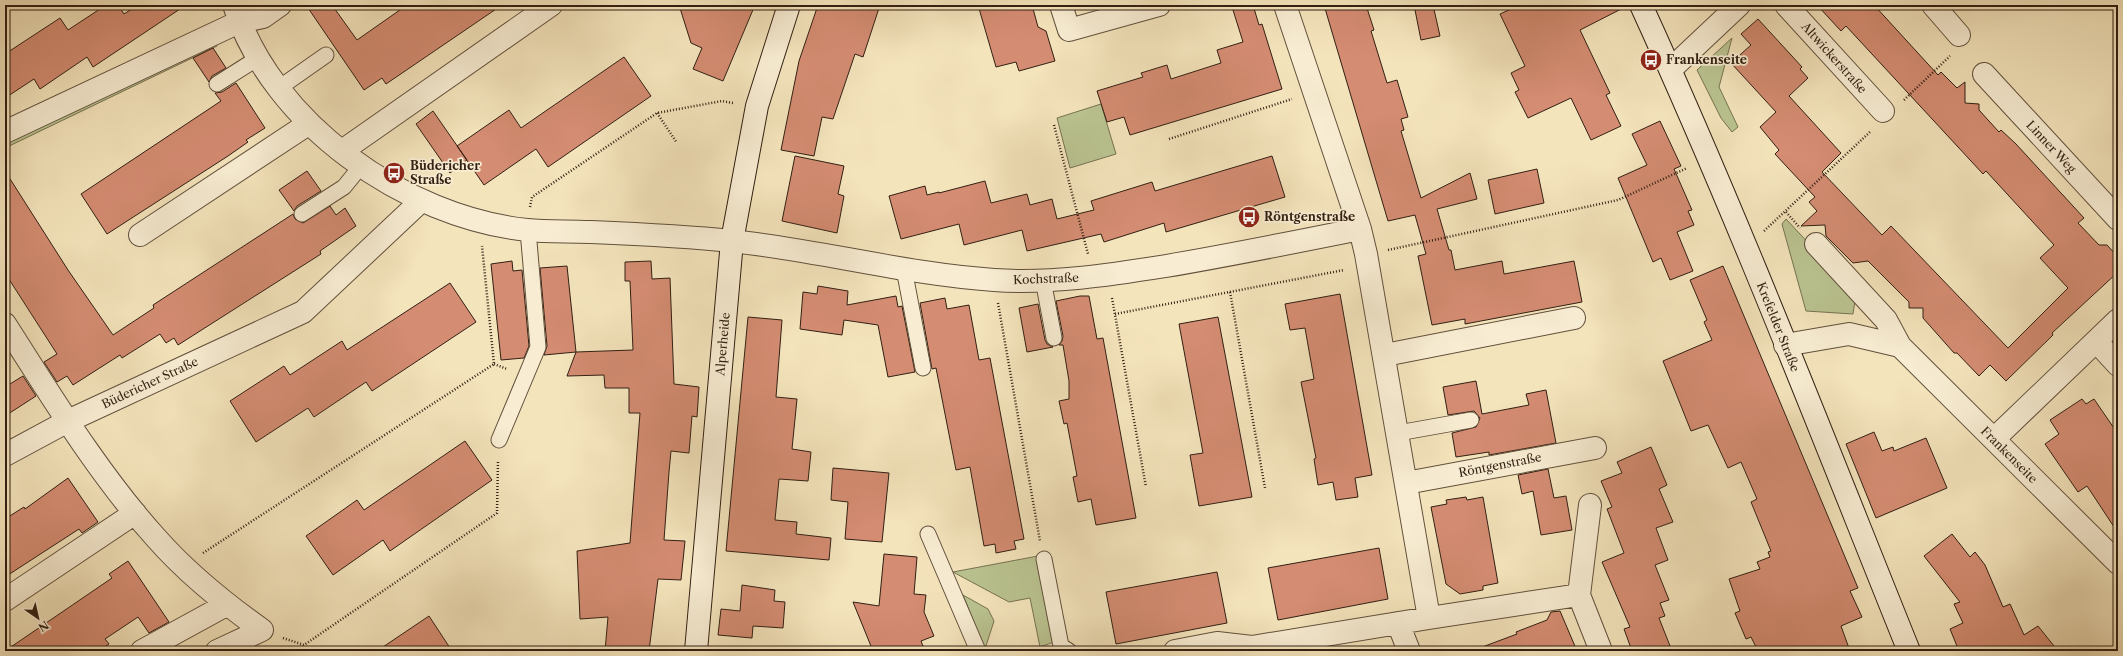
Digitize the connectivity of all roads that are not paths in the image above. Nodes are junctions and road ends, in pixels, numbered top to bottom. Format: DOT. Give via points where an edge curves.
graph roads {
  1 [pos="280,5"];
  2 [pos="551,5"];
  3 [pos="789,5"];
  4 [pos="1061,5"];
  5 [pos="1159,5"];
  6 [pos="1285,5"];
  7 [pos="1641,5"];
  8 [pos="1739,5"];
  9 [pos="1786,5"];
  10 [pos="1933,5"];
  11 [pos="236,14"];
  12 [pos="1958,43"];
  13 [pos="326,55"];
  14 [pos="258,58"];
  15 [pos="1671,69"];
  16 [pos="1984,74"];
  17 [pos="217,84"];
  18 [pos="279,88"];
  19 [pos="1886,114"];
  20 [pos="308,124"];
  21 [pos="5,132"];
  22 [pos="342,151"];
  23 [pos="361,166"];
  24 [pos="421,201"];
  25 [pos="302,214"];
  26 [pos="2118,219"];
  27 [pos="1360,229"];
  28 [pos="528,230"];
  29 [pos="140,235"];
  30 [pos="732,241"];
  31 [pos="1816,244"];
  32 [pos="904,269"];
  33 [pos="1043,280"];
  34 [pos="1574,318"];
  35 [pos="2118,320"];
  36 [pos="5,324"];
  37 [pos="1054,338"];
  38 [pos="2096,341"];
  39 [pos="1785,345"];
  40 [pos="1900,346"];
  41 [pos="1385,355"];
  42 [pos="2118,365"];
  43 [pos="923,368"];
  44 [pos="1471,420"];
  45 [pos="68,421"];
  46 [pos="1398,433"];
  47 [pos="1994,439"];
  48 [pos="499,440"];
  49 [pos="1595,448"];
  50 [pos="5,456"];
  51 [pos="1406,483"];
  52 [pos="1590,505"];
  53 [pos="135,513"];
  54 [pos="928,534"];
  55 [pos="1044,559"];
  56 [pos="2118,563"];
  57 [pos="1579,595"];
  58 [pos="5,600"];
  59 [pos="226,605"];
  60 [pos="1429,618"];
  61 [pos="1398,623"];
  62 [pos="1217,647"];
  63 [pos="142,651"];
  64 [pos="216,651"];
  65 [pos="696,651"];
  66 [pos="978,651"];
  67 [pos="1069,651"];
  68 [pos="1175,651"];
  69 [pos="1409,651"];
  70 [pos="1601,651"];
  71 [pos="1909,651"];
  1 -- 11 [label="street" via="263,17"];
  2 -- 22 [label="street"];
  3 -- 30 [label="street, Alperheide" via="757,106"];
  4 -- 5 [label="street" via="1069,30"];
  6 -- 27 [label="street"];
  7 -- 15 [label="street, Krefelder Straße"];
  8 -- 15 [label="street"];
  9 -- 19 [label="street, Altwickerstraße"];
  10 -- 12 [label="street"];
  11 -- 14 [label="street"];
  11 -- 21 [label="street"];
  13 -- 18 [label="lane"];
  14 -- 17 [label="lane"];
  14 -- 18 [label="street"];
  15 -- 39 [label="street, Krefelder Straße"];
  16 -- 26 [label="street, Linner Weg"];
  18 -- 20 [label="street"];
  20 -- 22 [label="street"];
  20 -- 29 [label="street"];
  22 -- 23 [label="street"];
  23 -- 24 [label="street"];
  23 -- 25 [label="lane" via="344,187"];
  24 -- 28 [label="street" via="480,221"];
  24 -- 45 [label="street, Büdericher Straße" via="303,312"];
  27 -- 33 [label="street, Kochstraße" via="1223,256 1101,276"];
  27 -- 41 [label="street"];
  28 -- 30 [label="street"];
  28 -- 48 [label="lane" via="538,347"];
  30 -- 32 [label="street, Kochstraße"];
  30 -- 65 [label="street, Alperheide"];
  31 -- 40 [label="street, Frankenseite" via="1886,320"];
  32 -- 33 [label="street, Kochstraße" via="994,280"];
  32 -- 43 [label="lane"];
  33 -- 37 [label="lane"];
  34 -- 41 [label="street"];
  35 -- 38 [label="street"];
  36 -- 45 [label="street"];
  38 -- 42 [label="street"];
  38 -- 47 [label="street"];
  39 -- 40 [label="street" via="1849,334"];
  39 -- 71 [label="street, Krefelder Straße"];
  40 -- 47 [label="street, Frankenseite"];
  41 -- 46 [label="street"];
  44 -- 46 [label="lane"];
  45 -- 50 [label="street, Büdericher Straße"];
  45 -- 53 [label="street"];
  46 -- 51 [label="street"];
  47 -- 56 [label="street, Frankenseite"];
  49 -- 51 [label="street, Röntgenstraße"];
  51 -- 60 [label="street"];
  52 -- 57 [label="street"];
  53 -- 58 [label="street"];
  53 -- 59 [label="street" via="183,566"];
  54 -- 66 [label="lane"];
  55 -- 67 [label="lane" via="1061,646"];
  57 -- 60 [label="street"];
  57 -- 70 [label="street"];
  59 -- 63 [label="street"];
  59 -- 64 [label="street" via="262,630"];
  60 -- 61 [label="street"];
  61 -- 62 [label="street" via="1252,647"];
  61 -- 69 [label="street"];
  62 -- 68 [label="street"];
}
